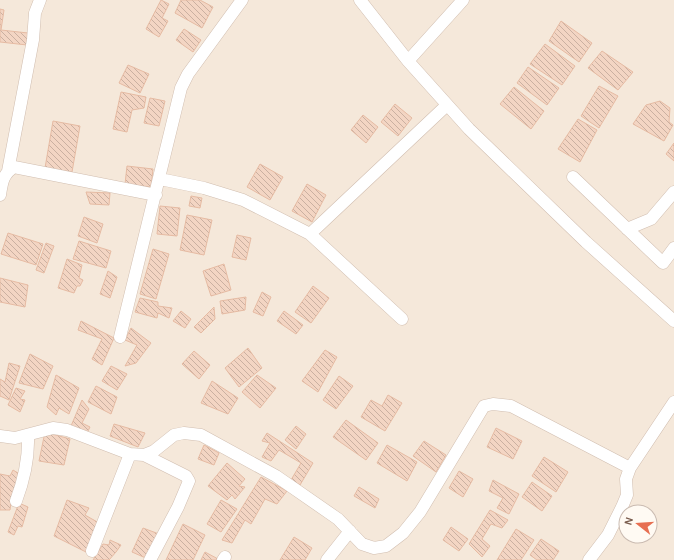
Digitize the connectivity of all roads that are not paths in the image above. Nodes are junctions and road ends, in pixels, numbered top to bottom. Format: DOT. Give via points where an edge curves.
graph roads {
  1 [pos="40,0"];
  2 [pos="242,0"];
  3 [pos="360,0"];
  4 [pos="463,0"];
  5 [pos="408,61"];
  6 [pos="447,105"];
  7 [pos="8,171"];
  8 [pos="574,177"];
  9 [pos="160,179"];
  10 [pos="674,192"];
  11 [pos="0,195"];
  12 [pos="156,195"];
  13 [pos="627,229"];
  14 [pos="310,234"];
  15 [pos="674,248"];
  16 [pos="402,319"];
  17 [pos="674,321"];
  18 [pos="120,337"];
  19 [pos="674,402"];
  20 [pos="28,435"];
  21 [pos="0,436"];
  22 [pos="130,454"];
  23 [pos="144,455"];
  24 [pos="630,468"];
  25 [pos="16,502"];
  26 [pos="350,532"];
  27 [pos="92,550"];
  28 [pos="150,560"];
  29 [pos="327,560"];
  30 [pos="589,560"];
  1 -- 7 [label="street" via="35,13 33,40"];
  2 -- 9 [label="street" via="188,74 181,88"];
  3 -- 5 [label="street"];
  4 -- 5 [label="street"];
  5 -- 6 [label="street"];
  6 -- 14 [label="street"];
  6 -- 17 [label="street" via="586,242"];
  7 -- 11 [label="street" via="3,177"];
  7 -- 12 [label="street" via="14,167"];
  8 -- 13 [label="street"];
  9 -- 12 [label="street"];
  9 -- 14 [label="street" via="204,188 243,200"];
  10 -- 13 [label="street" via="651,219"];
  12 -- 18 [label="street"];
  13 -- 15 [label="street" via="663,263"];
  14 -- 16 [label="street"];
  19 -- 24 [label="street"];
  20 -- 21 [label="street" via="15,438"];
  20 -- 22 [label="street" via="54,428 67,430"];
  20 -- 25 [label="street" via="26,469"];
  22 -- 23 [label="street"];
  22 -- 27 [label="street"];
  23 -- 26 [label="street" via="154,451 174,435 201,435 276,476 338,519"];
  23 -- 28 [label="street" via="186,476 189,481"];
  24 -- 26 [label="street" via="510,406 484,406 420,512 403,533 386,546 374,548 362,544"];
  24 -- 30 [label="street" via="626,479 627,495 622,507 608,535"];
  26 -- 29 [label="street"];
}
